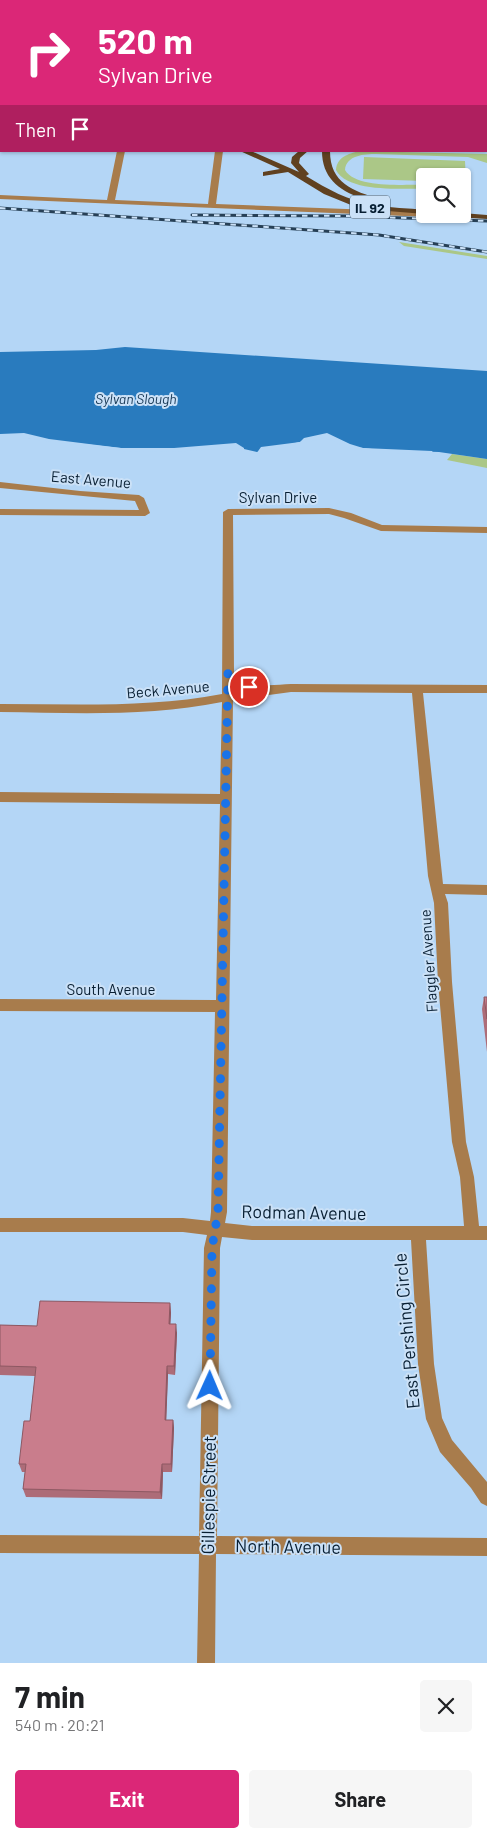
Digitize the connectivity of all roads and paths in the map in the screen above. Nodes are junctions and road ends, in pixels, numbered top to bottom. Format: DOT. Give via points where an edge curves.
graph roads {
  1 [pos="121,152"];
  2 [pos="219,152"];
  3 [pos="246,152"];
  4 [pos="303,152"];
  5 [pos="326,152"];
  6 [pos="292,171"];
  7 [pos="266,174"];
  8 [pos="319,188"];
  9 [pos="0,197"];
  10 [pos="110,203"];
  11 [pos="416,206"];
  12 [pos="212,207"];
  13 [pos="471,210"];
  14 [pos="416,211"];
  15 [pos="487,211"];
  16 [pos="416,214"];
  17 [pos="471,216"];
  18 [pos="487,217"];
  19 [pos="0,484"];
  20 [pos="0,512"];
  21 [pos="487,530"];
  22 [pos="228,673"];
  23 [pos="276,688"];
  24 [pos="417,688"];
  25 [pos="487,688"];
  26 [pos="227,697"];
  27 [pos="0,708"];
  28 [pos="0,798"];
  29 [pos="225,798"];
  30 [pos="437,889"];
  31 [pos="487,890"];
  32 [pos="0,1006"];
  33 [pos="222,1006"];
  34 [pos="0,1225"];
  35 [pos="216,1229"];
  36 [pos="480,1233"];
  37 [pos="418,1234"];
  38 [pos="487,1497"];
  39 [pos="0,1544"];
  40 [pos="208,1545"];
  41 [pos="487,1547"];
  42 [pos="206,1663"];
  1 -- 10 [label="street"];
  2 -- 12 [label="street"];
  3 -- 6 [label="main road, IL 92"];
  4 -- 8 [label="main road" via="296,157 295,163"];
  5 -- 11 [label="main road, IL 92" via="328,172 350,191 383,202"];
  6 -- 7 [label="main road"];
  6 -- 8 [label="main road, IL 92"];
  8 -- 14 [label="main road, IL 92" via="364,206"];
  9 -- 10 [label="street"];
  10 -- 12 [label="street"];
  12 -- 16 [label="street"];
  13 -- 15 [label="main road"];
  17 -- 18 [label="main road"];
  19 -- 20 [label="street, East Avenue" via="139,498 145,513"];
  21 -- 22 [label="street, Sylvan Drive" via="381,528 347,514 329,511 228,512"];
  22 -- 23 [label="street" via="233,681 243,686"];
  22 -- 26 [label="street, Sylvan Drive"];
  23 -- 24 [label="street, Beck Avenue"];
  23 -- 26 [label="street, Beck Avenue"];
  24 -- 25 [label="street, Beck Avenue"];
  24 -- 30 [label="street, Flaggler Avenue"];
  26 -- 27 [label="street, Beck Avenue" via="169,707"];
  26 -- 29 [label="street, Gillespie Street"];
  28 -- 29 [label="street"];
  29 -- 33 [label="street, Gillespie Street"];
  30 -- 31 [label="street"];
  30 -- 36 [label="street, Flaggler Avenue" via="442,903 445,982 459,1142"];
  32 -- 33 [label="street, South Avenue"];
  33 -- 35 [label="street, Gillespie Street"];
  34 -- 35 [label="street, Rodman Avenue" via="183,1225"];
  35 -- 37 [label="street, Rodman Avenue" via="252,1233"];
  35 -- 40 [label="street, Gillespie Street" via="212,1248"];
  36 -- 37 [label="street, Rodman Avenue"];
  37 -- 38 [label="street, East Pershing Circle" via="426,1364 434,1419 446,1446"];
  39 -- 40 [label="street, North Avenue"];
  40 -- 41 [label="street, North Avenue"];
  40 -- 42 [label="street, Gillespie Street"];
}
